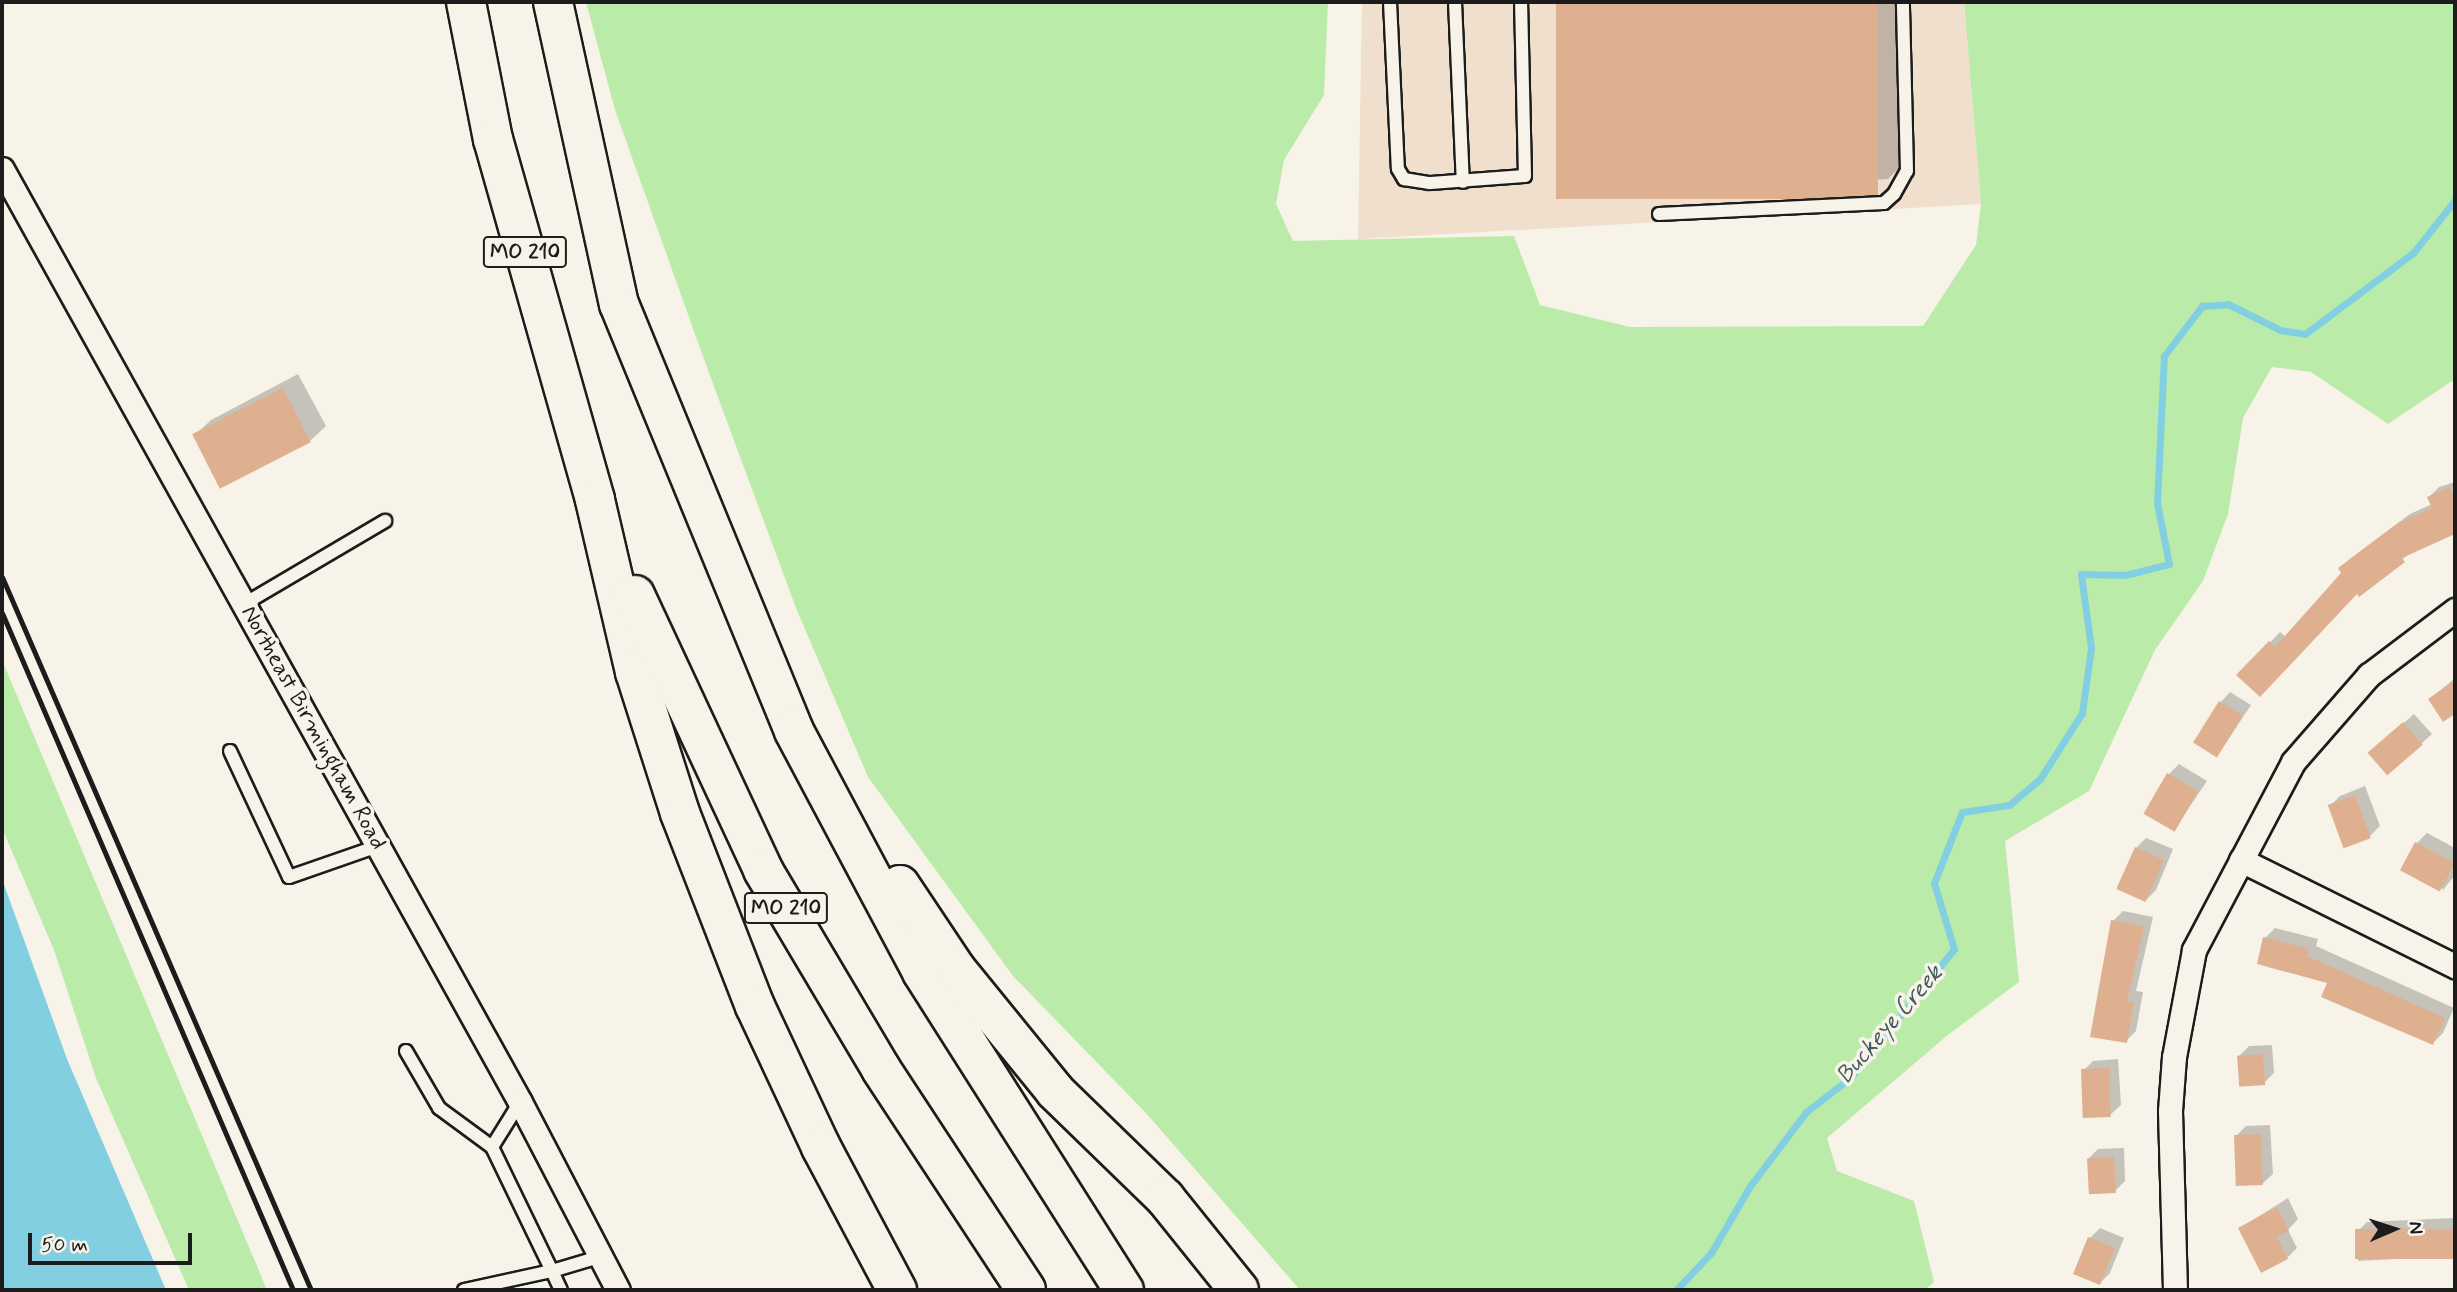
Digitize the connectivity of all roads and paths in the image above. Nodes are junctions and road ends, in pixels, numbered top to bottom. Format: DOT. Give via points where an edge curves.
graph roads {
  1 [pos="466,2"];
  2 [pos="553,2"];
  3 [pos="1390,2"];
  4 [pos="1455,2"];
  5 [pos="1521,2"];
  6 [pos="1903,2"];
  7 [pos="2,169"];
  8 [pos="1463,182"];
  9 [pos="1659,214"];
  10 [pos="594,500"];
  11 [pos="385,522"];
  12 [pos="244,604"];
  13 [pos="2455,610"];
  14 [pos="794,732"];
  15 [pos="230,751"];
  16 [pos="378,846"];
  17 [pos="2241,860"];
  18 [pos="2455,966"];
  19 [pos="406,1051"];
  20 [pos="520,1102"];
  21 [pos="492,1147"];
  22 [pos="599,1257"];
  23 [pos="552,1270"];
  24 [pos="464,1290"];
  25 [pos="561,1290"];
  26 [pos="618,1290"];
  27 [pos="897,1290"];
  28 [pos="1026,1290"];
  29 [pos="1124,1290"];
  30 [pos="1239,1290"];
  31 [pos="2175,1290"];
  1 -- 10 [label="highway, MO 210" via="493,139"];
  2 -- 14 [label="highway, MO 210" via="619,304"];
  3 -- 8 [label="lane" via="1398,169 1404,179"];
  4 -- 8 [label="lane"];
  5 -- 8 [label="lane" via="1528,168 1518,180"];
  6 -- 9 [label="lane" via="1907,171 1884,203"];
  7 -- 12 [label="street, Northeast Birmingham Road"];
  10 -- 27 [label="highway" via="635,672 716,910 821,1147"];
  10 -- 28 [label="highway, MO 210" via="669,673 764,870 881,1069"];
  11 -- 12 [label="lane"];
  12 -- 16 [label="street, Northeast Birmingham Road"];
  13 -- 17 [label="street" via="2370,675 2329,717 2292,762"];
  14 -- 29 [label="highway, MO 210" via="922,972"];
  14 -- 30 [label="highway" via="956,969 1055,1091 1165,1198"];
  15 -- 16 [label="lane" via="289,877"];
  16 -- 20 [label="street, Northeast Birmingham Road"];
  17 -- 18 [label="street"];
  17 -- 31 [label="street" via="2194,950 2178,1030 2169,1159"];
  19 -- 21 [label="lane" via="439,1108"];
  20 -- 21 [label="lane"];
  20 -- 22 [label="street, Northeast Birmingham Road"];
  21 -- 23 [label="lane"];
  22 -- 23 [label="lane"];
  22 -- 26 [label="street, Northeast Birmingham Road"];
  23 -- 24 [label="lane"];
  23 -- 25 [label="lane"];
}
